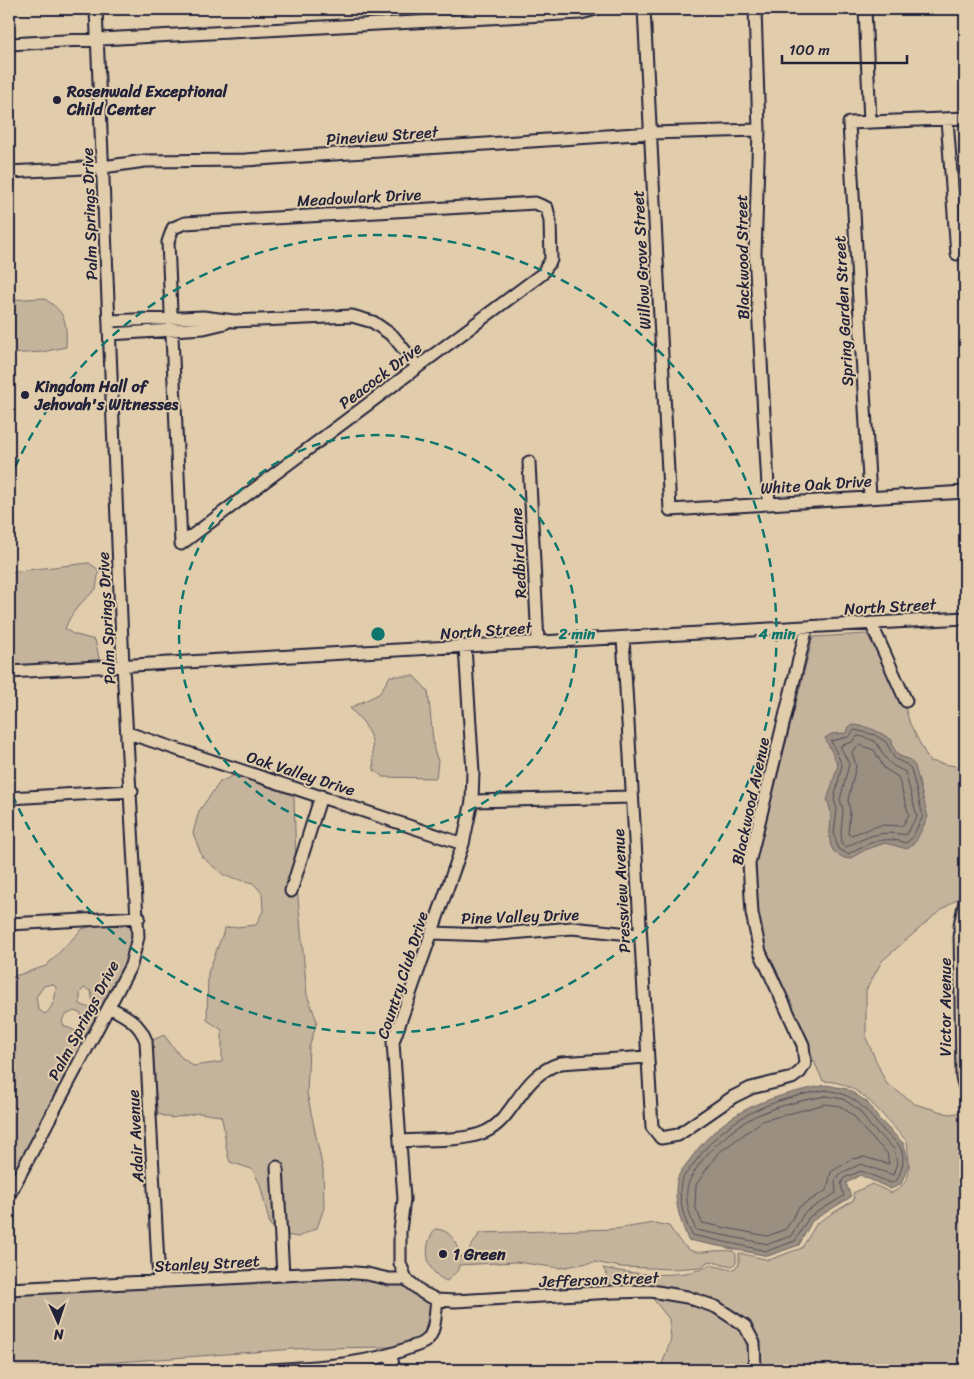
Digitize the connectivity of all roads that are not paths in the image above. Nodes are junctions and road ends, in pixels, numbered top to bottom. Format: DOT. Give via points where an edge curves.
graph roads {
  1 [pos="96,9"];
  2 [pos="596,9"];
  3 [pos="644,9"];
  4 [pos="755,9"];
  5 [pos="865,9"];
  6 [pos="97,39"];
  7 [pos="9,44"];
  8 [pos="947,118"];
  9 [pos="965,118"];
  10 [pos="870,122"];
  11 [pos="758,130"];
  12 [pos="651,133"];
  13 [pos="103,167"];
  14 [pos="9,172"];
  15 [pos="546,208"];
  16 [pos="957,254"];
  17 [pos="171,318"];
  18 [pos="110,321"];
  19 [pos="234,321"];
  20 [pos="172,330"];
  21 [pos="110,334"];
  22 [pos="418,367"];
  23 [pos="529,462"];
  24 [pos="965,492"];
  25 [pos="870,497"];
  26 [pos="769,504"];
  27 [pos="670,510"];
  28 [pos="965,618"];
  29 [pos="871,623"];
  30 [pos="807,627"];
  31 [pos="623,638"];
  32 [pos="538,642"];
  33 [pos="465,648"];
  34 [pos="123,666"];
  35 [pos="9,672"];
  36 [pos="906,701"];
  37 [pos="128,733"];
  38 [pos="132,791"];
  39 [pos="322,796"];
  40 [pos="632,797"];
  41 [pos="9,798"];
  42 [pos="472,801"];
  43 [pos="463,844"];
  44 [pos="291,891"];
  45 [pos="965,901"];
  46 [pos="139,916"];
  47 [pos="9,924"];
  48 [pos="433,933"];
  49 [pos="639,935"];
  50 [pos="109,1007"];
  51 [pos="646,1057"];
  52 [pos="965,1088"];
  53 [pos="661,1138"];
  54 [pos="401,1141"];
  55 [pos="277,1167"];
  56 [pos="9,1195"];
  57 [pos="283,1276"];
  58 [pos="406,1279"];
  59 [pos="159,1282"];
  60 [pos="9,1289"];
  61 [pos="437,1300"];
  62 [pos="391,1355"];
  63 [pos="270,1370"];
  64 [pos="394,1370"];
  65 [pos="755,1370"];
  1 -- 6 [label="street, Palm Springs Drive"];
  2 -- 6 [label="street" via="581,13"];
  3 -- 12 [label="street, Willow Grove Street"];
  4 -- 11 [label="street, Blackwood Street"];
  5 -- 10 [label="street"];
  6 -- 7 [label="street"];
  6 -- 13 [label="street, Palm Springs Drive"];
  8 -- 9 [label="street"];
  8 -- 10 [label="street"];
  8 -- 16 [label="street"];
  10 -- 25 [label="street, Spring Garden Street" via="849,123"];
  11 -- 12 [label="street, Pineview Street"];
  11 -- 26 [label="street, Blackwood Street" via="755,253"];
  12 -- 13 [label="street, Pineview Street" via="245,160 145,160"];
  12 -- 27 [label="street, Willow Grove Street"];
  13 -- 14 [label="street, Pineview Street"];
  13 -- 18 [label="street, Palm Springs Drive"];
  15 -- 17 [label="street, Meadowlark Drive" via="535,203 185,223 173,228 168,242"];
  15 -- 22 [label="street, Peacock Drive" via="550,221 550,265"];
  17 -- 18 [label="street"];
  17 -- 19 [label="street" via="203,317"];
  17 -- 20 [label="street"];
  18 -- 21 [label="street, Palm Springs Drive"];
  19 -- 20 [label="street" via="204,328"];
  19 -- 22 [label="street" via="352,316 373,322 393,336"];
  20 -- 21 [label="street"];
  20 -- 22 [label="street, Peacock Drive" via="181,544"];
  21 -- 34 [label="street, Palm Springs Drive"];
  23 -- 32 [label="street, Redbird Lane"];
  24 -- 25 [label="street, White Oak Drive"];
  25 -- 26 [label="street, White Oak Drive"];
  26 -- 27 [label="street, White Oak Drive"];
  28 -- 29 [label="street, North Street"];
  29 -- 30 [label="street, North Street"];
  29 -- 36 [label="street"];
  30 -- 31 [label="street, North Street"];
  30 -- 53 [label="street, Blackwood Avenue" via="749,863 752,914 760,952 803,1045 805,1064 792,1078 751,1088 678,1135"];
  31 -- 32 [label="street, North Street"];
  31 -- 40 [label="street, Pressview Avenue"];
  32 -- 33 [label="street, North Street"];
  33 -- 34 [label="street, North Street"];
  33 -- 42 [label="street, Country Club Drive"];
  34 -- 35 [label="street, North Street"];
  34 -- 37 [label="street, Palm Springs Drive"];
  37 -- 38 [label="street, Palm Springs Drive"];
  37 -- 39 [label="street, Oak Valley Drive"];
  38 -- 41 [label="street"];
  38 -- 46 [label="street, Palm Springs Drive"];
  39 -- 43 [label="street, Oak Valley Drive"];
  39 -- 44 [label="street"];
  40 -- 42 [label="street"];
  40 -- 49 [label="street, Pressview Avenue"];
  42 -- 43 [label="street, Country Club Drive"];
  43 -- 48 [label="street, Country Club Drive"];
  45 -- 52 [label="street, Victor Avenue" via="960,925 962,1077"];
  46 -- 47 [label="street"];
  46 -- 50 [label="street, Palm Springs Drive" via="135,954"];
  48 -- 49 [label="street, Pine Valley Drive" via="487,935 572,928"];
  48 -- 54 [label="street, Country Club Drive" via="393,1042"];
  49 -- 51 [label="street, Pressview Avenue"];
  50 -- 56 [label="street, Palm Springs Drive"];
  50 -- 59 [label="street, Adair Avenue" via="133,1020 146,1041"];
  51 -- 53 [label="street, Pressview Avenue" via="652,1127"];
  51 -- 54 [label="street" via="561,1063 536,1075 495,1126 485,1132 469,1137"];
  54 -- 58 [label="street, Country Club Drive" via="404,1199 400,1263"];
  55 -- 57 [label="street"];
  57 -- 58 [label="street, Stanley Street" via="343,1272"];
  57 -- 59 [label="street, Stanley Street"];
  58 -- 61 [label="street"];
  59 -- 60 [label="street, Stanley Street"];
  61 -- 62 [label="street" via="434,1323 427,1340"];
  61 -- 65 [label="street, Jefferson Street" via="455,1302 614,1292 671,1293 716,1307 745,1326 756,1352"];
  62 -- 63 [label="street" via="331,1366"];
  62 -- 64 [label="street"];
}
